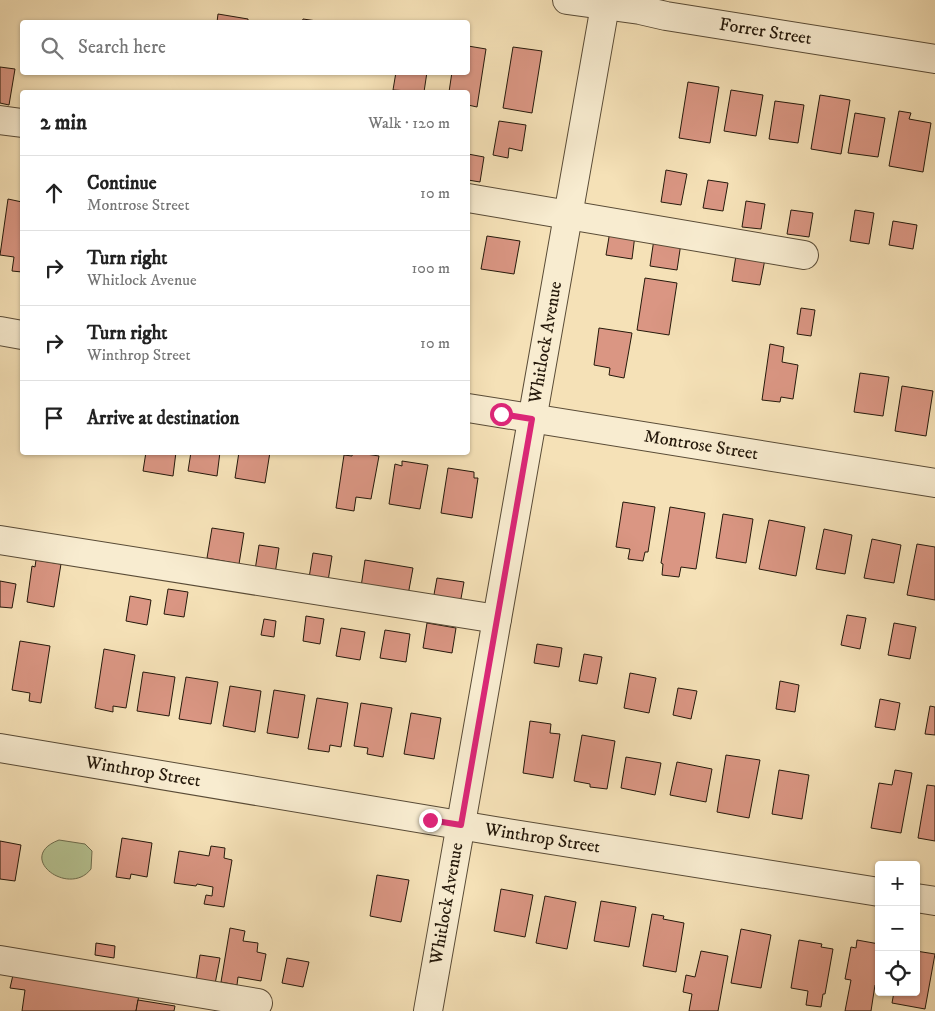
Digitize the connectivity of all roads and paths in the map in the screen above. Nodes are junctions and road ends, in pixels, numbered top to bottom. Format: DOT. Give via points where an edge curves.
graph roads {
  1 [pos="566,0"];
  2 [pos="605,3"];
  3 [pos="935,59"];
  4 [pos="0,120"];
  5 [pos="20,123"];
  6 [pos="470,198"];
  7 [pos="568,216"];
  8 [pos="804,255"];
  9 [pos="0,331"];
  10 [pos="20,335"];
  11 [pos="470,408"];
  12 [pos="532,419"];
  13 [pos="935,483"];
  14 [pos="0,540"];
  15 [pos="497,619"];
  16 [pos="0,748"];
  17 [pos="461,825"];
  18 [pos="875,891"];
  19 [pos="920,899"];
  20 [pos="935,902"];
  21 [pos="0,960"];
  22 [pos="258,1003"];
  23 [pos="428,1011"];
  1 -- 2 [label="street, Forrer Street"];
  2 -- 3 [label="street, Forrer Street" via="676,18"];
  2 -- 7 [label="street, Whitlock Avenue"];
  4 -- 5 [label="street"];
  6 -- 7 [label="street"];
  7 -- 8 [label="street"];
  7 -- 12 [label="street, Whitlock Avenue"];
  9 -- 10 [label="street"];
  11 -- 12 [label="street, Montrose Street"];
  12 -- 13 [label="street, Montrose Street"];
  12 -- 15 [label="street, Whitlock Avenue"];
  14 -- 15 [label="street"];
  15 -- 17 [label="street, Whitlock Avenue"];
  16 -- 17 [label="street, Winthrop Street"];
  17 -- 18 [label="street, Winthrop Street"];
  17 -- 23 [label="street, Whitlock Avenue"];
  19 -- 20 [label="street"];
  21 -- 22 [label="street"];
}
